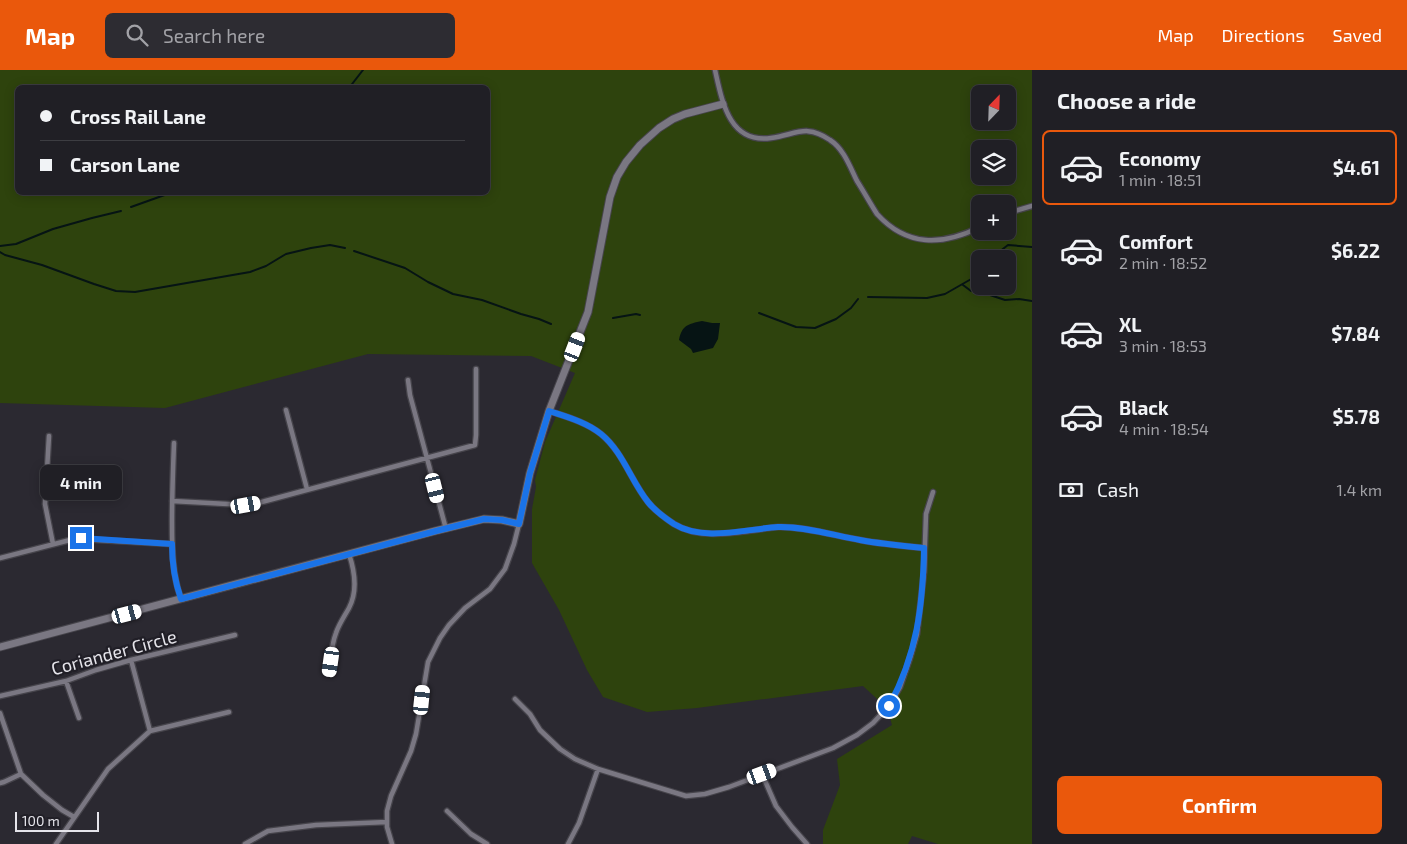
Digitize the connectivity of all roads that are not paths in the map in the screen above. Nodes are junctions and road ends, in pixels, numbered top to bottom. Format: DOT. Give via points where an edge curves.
graph roads {
  1 [pos="715,70"];
  2 [pos="723,104"];
  3 [pos="1032,206"];
  4 [pos="1016,210"];
  5 [pos="971,231"];
  6 [pos="476,369"];
  7 [pos="408,380"];
  8 [pos="286,410"];
  9 [pos="549,411"];
  10 [pos="49,436"];
  11 [pos="174,443"];
  12 [pos="427,458"];
  13 [pos="308,489"];
  14 [pos="933,492"];
  15 [pos="172,501"];
  16 [pos="519,524"];
  17 [pos="446,529"];
  18 [pos="53,544"];
  19 [pos="172,544"];
  20 [pos="924,548"];
  21 [pos="349,554"];
  22 [pos="0,558"];
  23 [pos="181,599"];
  24 [pos="235,635"];
  25 [pos="0,647"];
  26 [pos="132,660"];
  27 [pos="330,672"];
  28 [pos="66,681"];
  29 [pos="0,696"];
  30 [pos="515,699"];
  31 [pos="229,712"];
  32 [pos="0,713"];
  33 [pos="79,718"];
  34 [pos="150,731"];
  35 [pos="598,769"];
  36 [pos="21,774"];
  37 [pos="762,774"];
  38 [pos="0,783"];
  39 [pos="447,811"];
  40 [pos="74,817"];
  41 [pos="387,822"];
  42 [pos="56,844"];
  43 [pos="245,844"];
  44 [pos="392,844"];
  45 [pos="487,844"];
  46 [pos="568,844"];
  47 [pos="807,844"];
  1 -- 2 [label="street"];
  2 -- 5 [label="street" via="735,126 755,138 805,131 831,140 843,153 877,214 898,232 922,241 941,241"];
  2 -- 9 [label="street" via="685,114 659,128 640,145 617,177 610,197 588,312"];
  3 -- 4 [label="street"];
  6 -- 12 [label="street" via="475,445"];
  7 -- 12 [label="street"];
  8 -- 13 [label="street"];
  9 -- 16 [label="street"];
  9 -- 20 [label="street" via="587,424 601,434 613,446 648,503 661,516 690,531 724,533 781,527"];
  10 -- 18 [label="street" via="45,504"];
  11 -- 15 [label="street"];
  12 -- 13 [label="street"];
  12 -- 17 [label="street"];
  13 -- 15 [label="street" via="246,505"];
  14 -- 20 [label="street" via="926,514"];
  15 -- 19 [label="street"];
  16 -- 17 [label="street" via="484,519"];
  16 -- 41 [label="street" via="505,569 490,589 449,625 428,662 416,734 390,796"];
  17 -- 21 [label="street"];
  18 -- 19 [label="street" via="81,538"];
  18 -- 22 [label="street"];
  19 -- 23 [label="street" via="174,572"];
  20 -- 37 [label="street" via="917,634 900,686 889,706 865,729 833,748"];
  21 -- 23 [label="street"];
  21 -- 27 [label="street" via="355,578 354,592 332,644"];
  23 -- 25 [label="street"];
  24 -- 26 [label="street, Coriander Circle"];
  26 -- 28 [label="street, Coriander Circle"];
  26 -- 34 [label="street"];
  28 -- 29 [label="street, Coriander Circle"];
  28 -- 33 [label="street"];
  30 -- 35 [label="street" via="560,749"];
  31 -- 34 [label="street"];
  32 -- 36 [label="street"];
  34 -- 40 [label="street" via="108,769"];
  35 -- 37 [label="street" via="686,796 705,794"];
  35 -- 46 [label="street"];
  36 -- 38 [label="street"];
  36 -- 40 [label="street" via="43,796"];
  37 -- 47 [label="street" via="776,806"];
  39 -- 45 [label="street"];
  40 -- 42 [label="street"];
  41 -- 43 [label="street" via="268,831"];
  41 -- 44 [label="street"];
}
